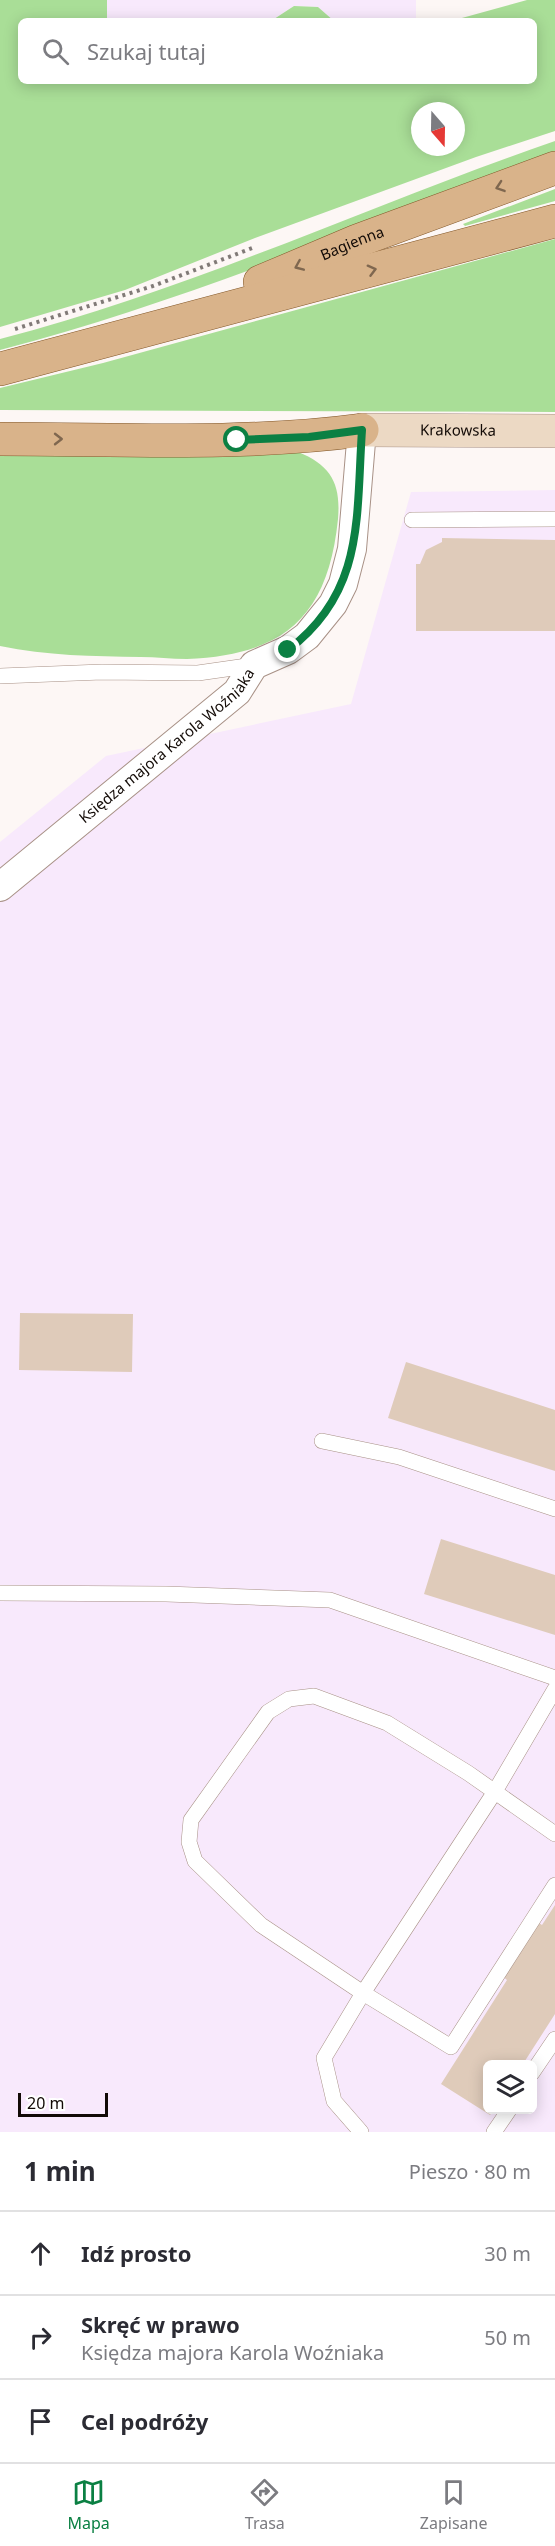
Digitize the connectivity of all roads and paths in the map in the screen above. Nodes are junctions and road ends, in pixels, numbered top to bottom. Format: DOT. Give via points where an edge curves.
graph roads {
  1 [pos="555,168"];
  2 [pos="555,221"];
  3 [pos="263,244"];
  4 [pos="153,327"];
  5 [pos="6,332"];
  6 [pos="0,369"];
  7 [pos="362,430"];
  8 [pos="555,431"];
  9 [pos="0,439"];
  10 [pos="555,519"];
  11 [pos="412,520"];
  12 [pos="254,665"];
  13 [pos="0,676"];
  14 [pos="0,887"];
  15 [pos="322,1441"];
  16 [pos="555,1509"];
  17 [pos="0,1593"];
  18 [pos="555,1678"];
  19 [pos="555,1689"];
  20 [pos="494,1792"];
  21 [pos="555,1834"];
  22 [pos="555,1885"];
  23 [pos="363,1993"];
  24 [pos="555,2039"];
  25 [pos="537,2066"];
  26 [pos="506,2114"];
  27 [pos="361,2132"];
  28 [pos="494,2132"];
  1 -- 4 [label="main road, Bagienna, one-way" via="357,241"];
  4 -- 2 [label="main road, Bagienna, one-way"];
  3 -- 5 [label="path" via="153,286"];
  4 -- 6 [label="main road, Bagienna"];
  7 -- 8 [label="street, Krakowska"];
  9 -- 7 [label="main road, one-way" via="237,440"];
  7 -- 12 [label="street, Księdza majora Karola Woźniaka" via="352,549 343,584 333,604 307,636 288,650"];
  10 -- 11 [label="lane"];
  12 -- 13 [label="lane" via="198,673"];
  12 -- 14 [label="street, Księdza majora Karola Woźniaka" via="237,692"];
  15 -- 16 [label="lane" via="399,1457"];
  17 -- 18 [label="lane" via="330,1600"];
  19 -- 20 [label="lane"];
  20 -- 21 [label="lane"];
  20 -- 23 [label="lane"];
  20 -- 23 [label="lane" via="387,1723 314,1696 289,1699 268,1712 191,1820 189,1842 195,1861 261,1925"];
  22 -- 23 [label="lane" via="451,2047"];
  23 -- 27 [label="lane" via="324,2058 334,2101"];
  24 -- 25 [label="lane"];
  26 -- 28 [label="lane"];
}
